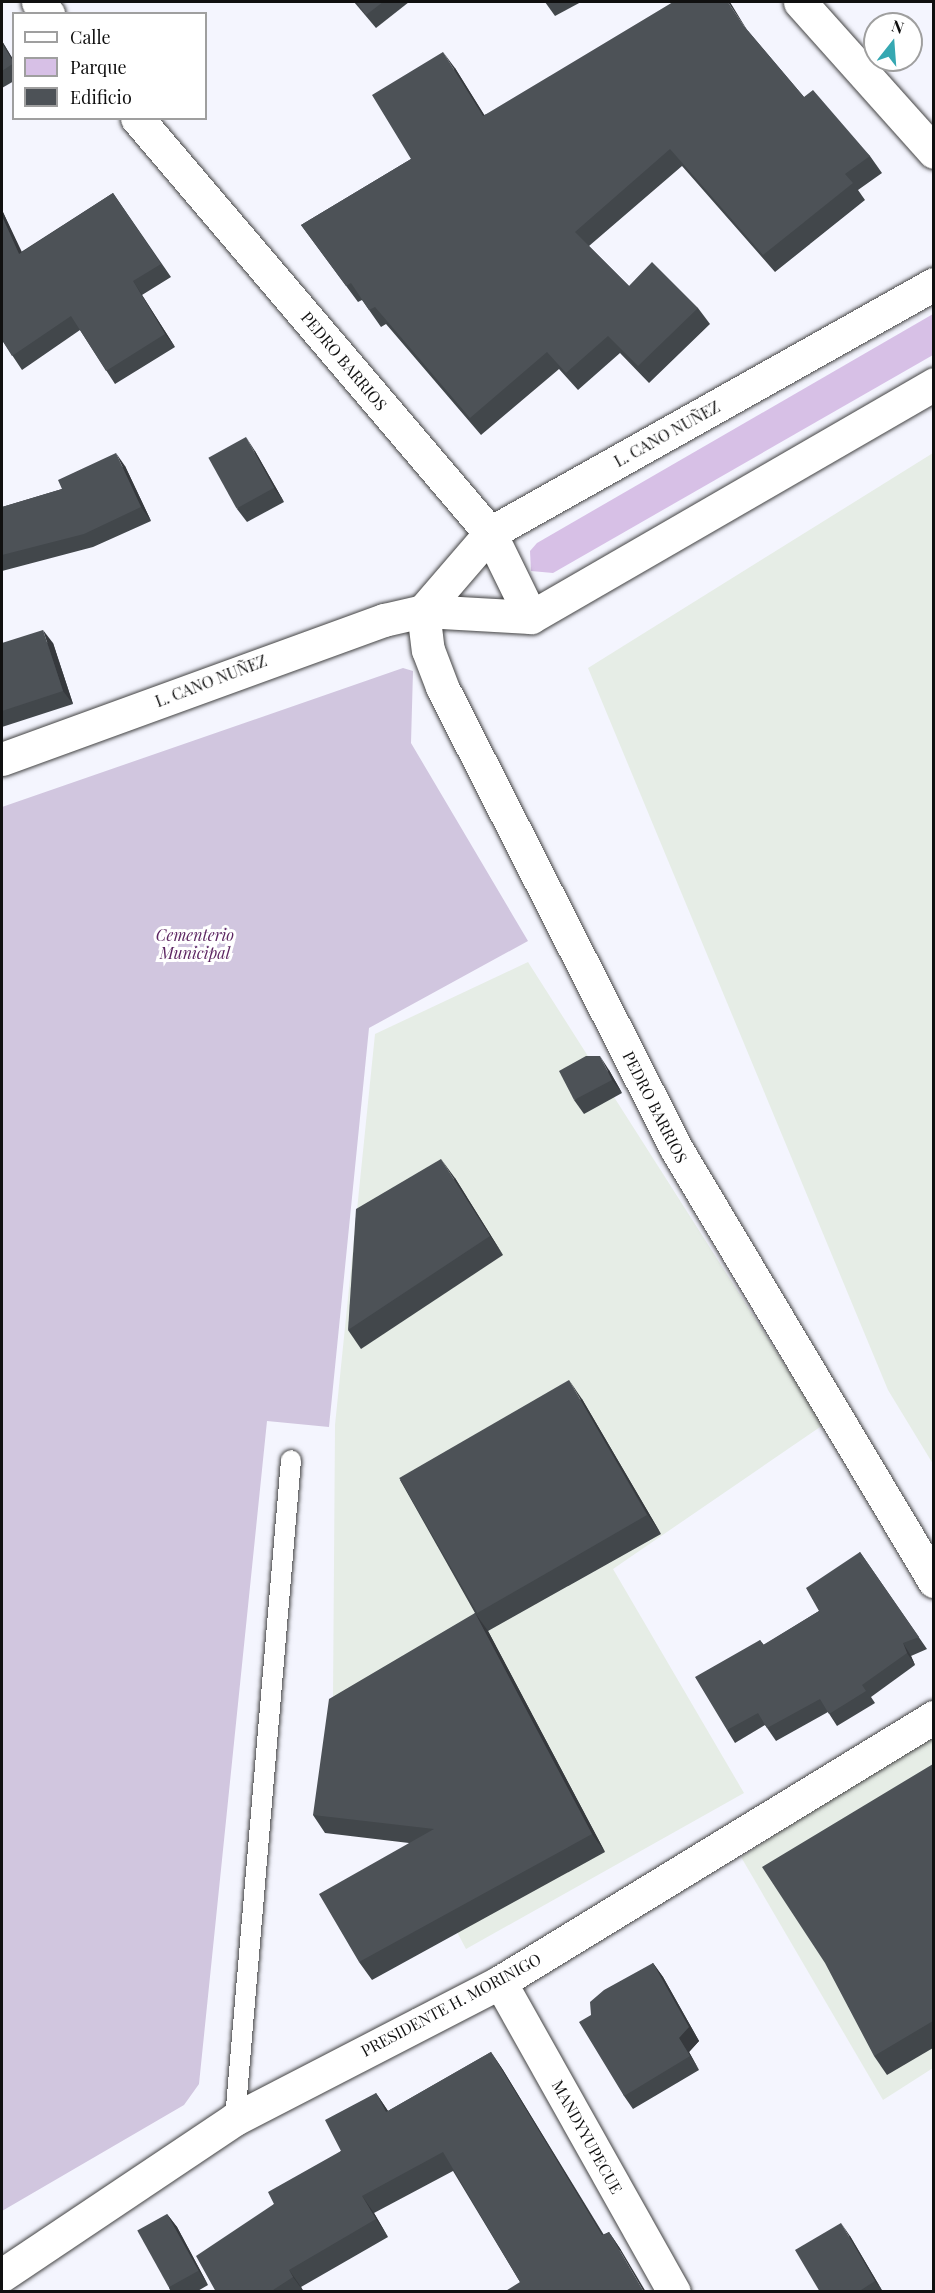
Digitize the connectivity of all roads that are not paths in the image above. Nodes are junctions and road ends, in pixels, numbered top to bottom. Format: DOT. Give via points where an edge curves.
graph roads {
  1 [pos="800,2"];
  2 [pos="139,120"];
  3 [pos="933,152"];
  4 [pos="933,284"];
  5 [pos="933,384"];
  6 [pos="490,533"];
  7 [pos="423,610"];
  8 [pos="531,617"];
  9 [pos="2,759"];
  10 [pos="291,1460"];
  11 [pos="933,1581"];
  12 [pos="933,1717"];
  13 [pos="500,1982"];
  14 [pos="235,2119"];
  15 [pos="2,2275"];
  16 [pos="674,2292"];
  1 -- 3 [label="street"];
  2 -- 6 [label="street, PEDRO BARRIOS"];
  4 -- 6 [label="street, L. CANO NUÑEZ"];
  5 -- 8 [label="street"];
  6 -- 7 [label="street, L. CANO NUÑEZ"];
  6 -- 8 [label="street, PEDRO BARRIOS"];
  7 -- 8 [label="street, L. CANO NUÑEZ"];
  7 -- 9 [label="street, L. CANO NUÑEZ" via="260,661"];
  7 -- 11 [label="street, PEDRO BARRIOS" via="428,650 442,687 677,1150"];
  10 -- 14 [label="lane"];
  12 -- 13 [label="street, PRESIDENTE H. MORINIGO"];
  13 -- 14 [label="street, PRESIDENTE H. MORINIGO"];
  13 -- 16 [label="street, MANDYYUPECUE"];
  14 -- 15 [label="street, PRESIDENTE H. MORINIGO"];
}
